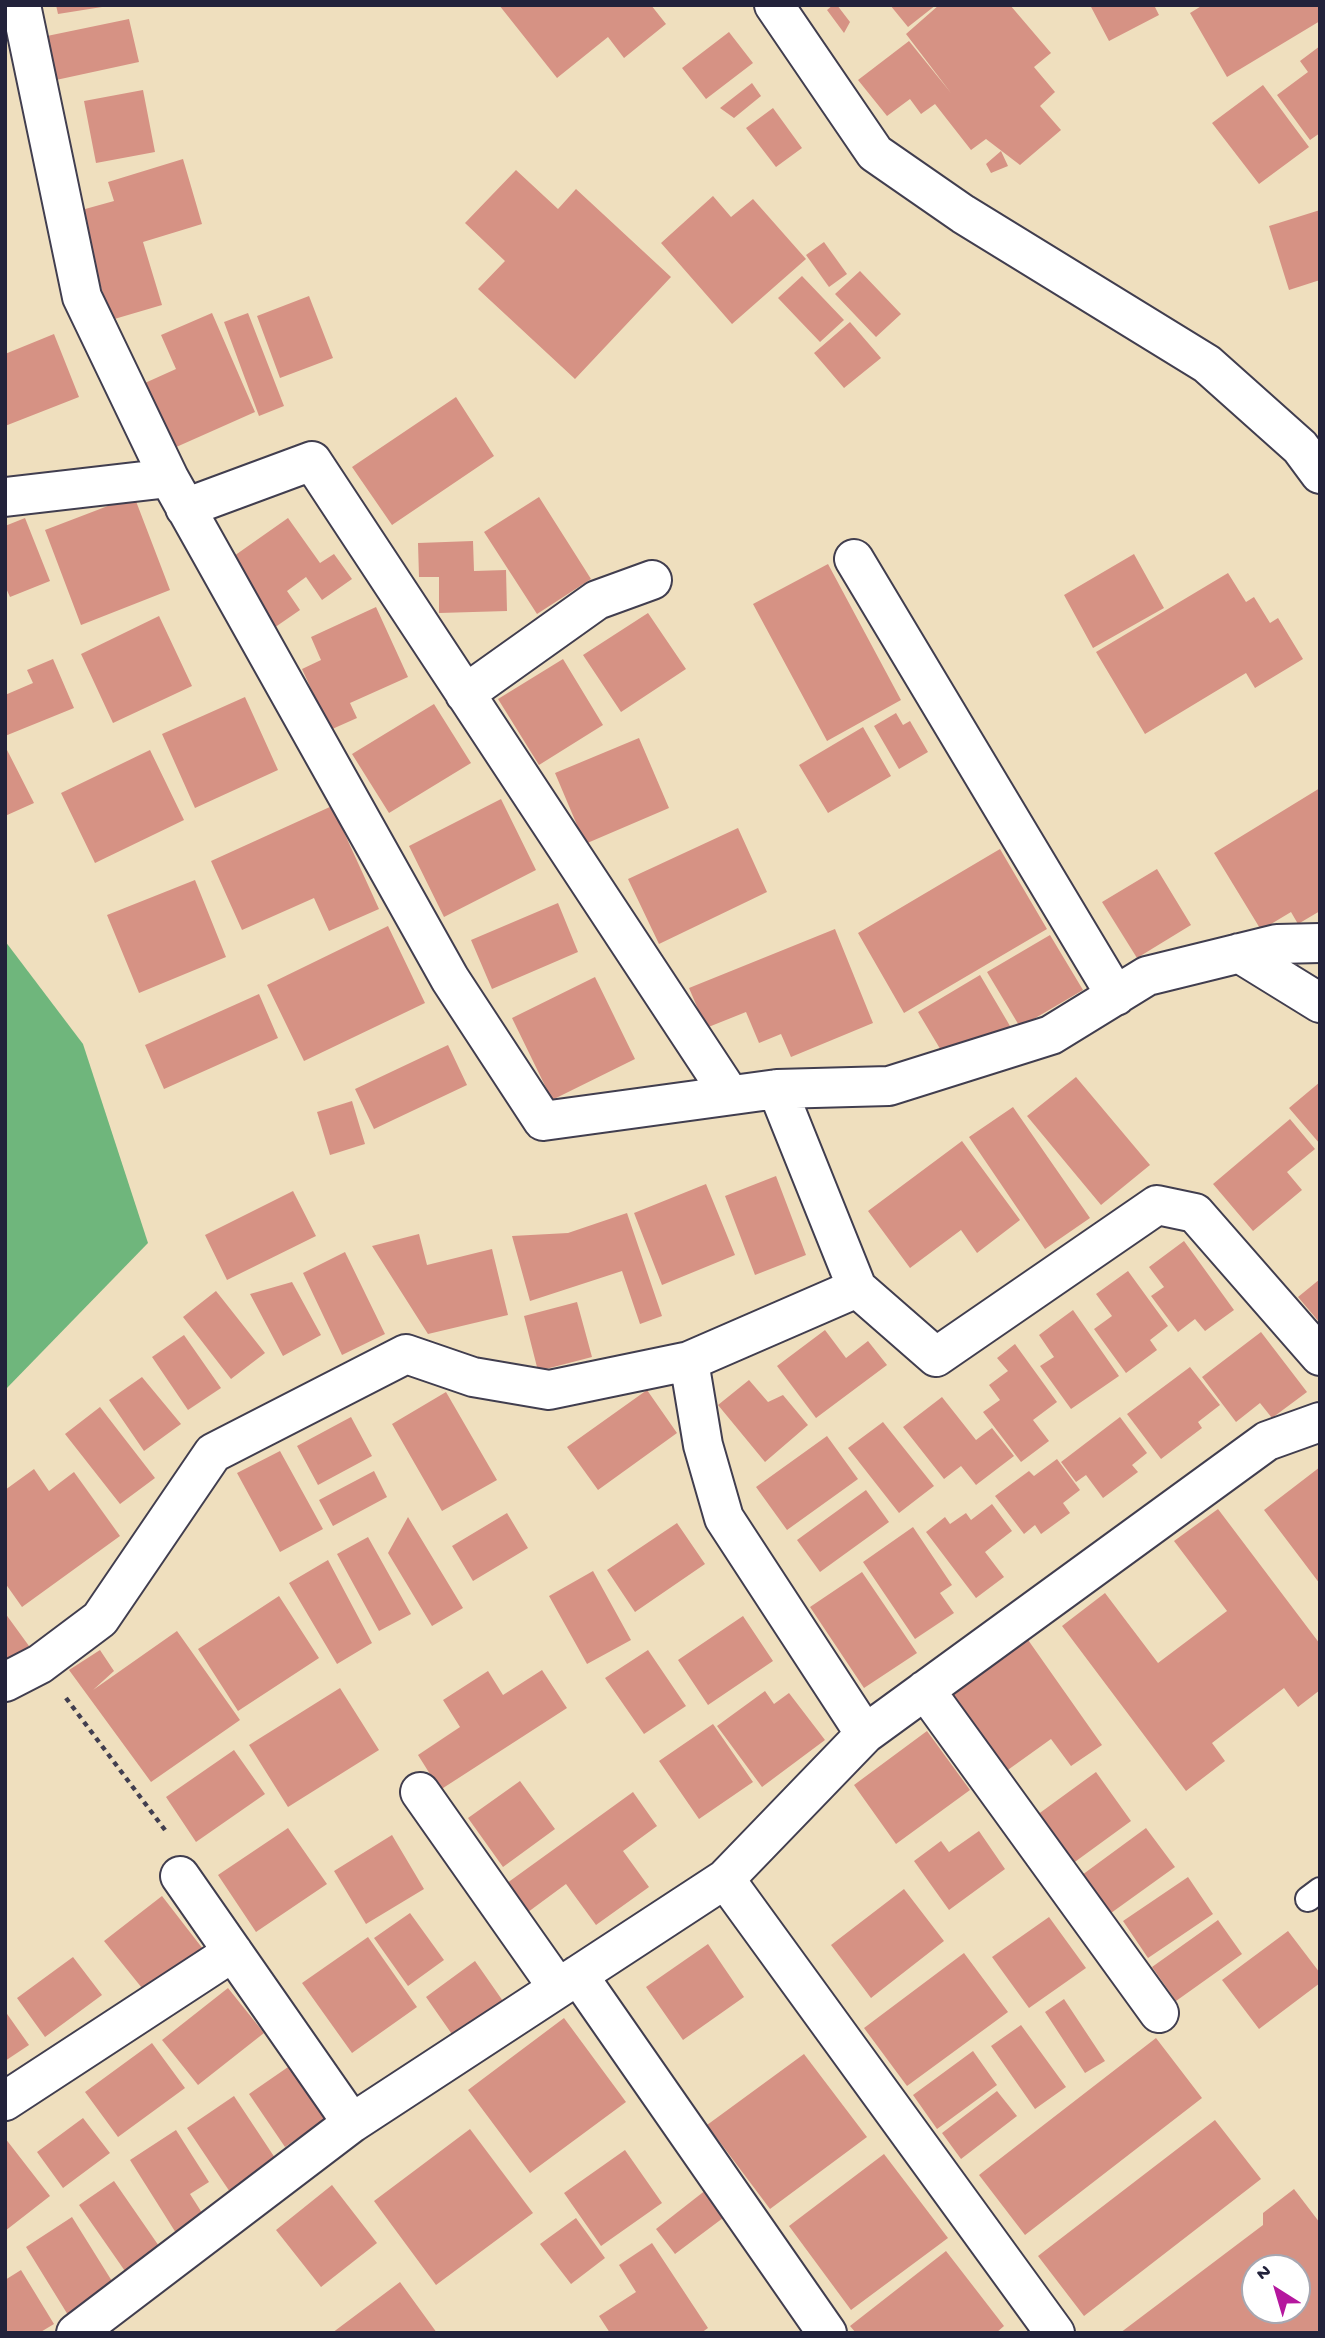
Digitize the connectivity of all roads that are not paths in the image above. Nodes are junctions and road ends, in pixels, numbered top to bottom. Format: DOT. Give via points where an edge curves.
graph roads {
  1 [pos="21,5"];
  2 [pos="775,5"];
  3 [pos="1320,474"];
  4 [pos="177,493"];
  5 [pos="5,497"];
  6 [pos="854,559"];
  7 [pos="652,580"];
  8 [pos="466,694"];
  9 [pos="1320,943"];
  10 [pos="1239,953"];
  11 [pos="1116,996"];
  12 [pos="1320,1003"];
  13 [pos="777,1088"];
  14 [pos="730,1095"];
  15 [pos="857,1288"];
  16 [pos="1320,1356"];
  17 [pos="689,1360"];
  18 [pos="1320,1422"];
  19 [pos="5,1682"];
  20 [pos="925,1690"];
  21 [pos="865,1734"];
  22 [pos="420,1792"];
  23 [pos="180,1876"];
  24 [pos="725,1879"];
  25 [pos="233,1952"];
  26 [pos="568,1981"];
  27 [pos="1159,2012"];
  28 [pos="5,2101"];
  29 [pos="352,2123"];
  30 [pos="76,2333"];
  31 [pos="827,2333"];
  32 [pos="1055,2333"];
  1 -- 4 [label="street" via="82,297"];
  2 -- 3 [label="street" via="875,153 963,214 1207,364 1300,447"];
  4 -- 5 [label="street"];
  4 -- 8 [label="street" via="312,461"];
  4 -- 14 [label="street" via="450,979 543,1121"];
  6 -- 11 [label="street"];
  7 -- 8 [label="street" via="597,600"];
  8 -- 14 [label="street"];
  9 -- 10 [label="street" via="1277,944"];
  10 -- 11 [label="street" via="1147,976"];
  10 -- 12 [label="street"];
  11 -- 13 [label="street" via="1051,1035 889,1086"];
  13 -- 14 [label="street"];
  13 -- 15 [label="street"];
  15 -- 16 [label="street" via="936,1357 1157,1205 1195,1213"];
  15 -- 17 [label="street"];
  17 -- 19 [label="street" via="549,1390 473,1377 406,1354 213,1453 100,1619 40,1664"];
  17 -- 21 [label="street" via="703,1445 724,1518"];
  18 -- 20 [label="street" via="1267,1441"];
  20 -- 21 [label="street"];
  20 -- 27 [label="street"];
  21 -- 24 [label="street"];
  22 -- 26 [label="street"];
  23 -- 25 [label="street"];
  24 -- 26 [label="street"];
  24 -- 32 [label="street"];
  25 -- 28 [label="street"];
  25 -- 29 [label="street"];
  26 -- 29 [label="street"];
  26 -- 31 [label="street"];
  29 -- 30 [label="street"];
}
